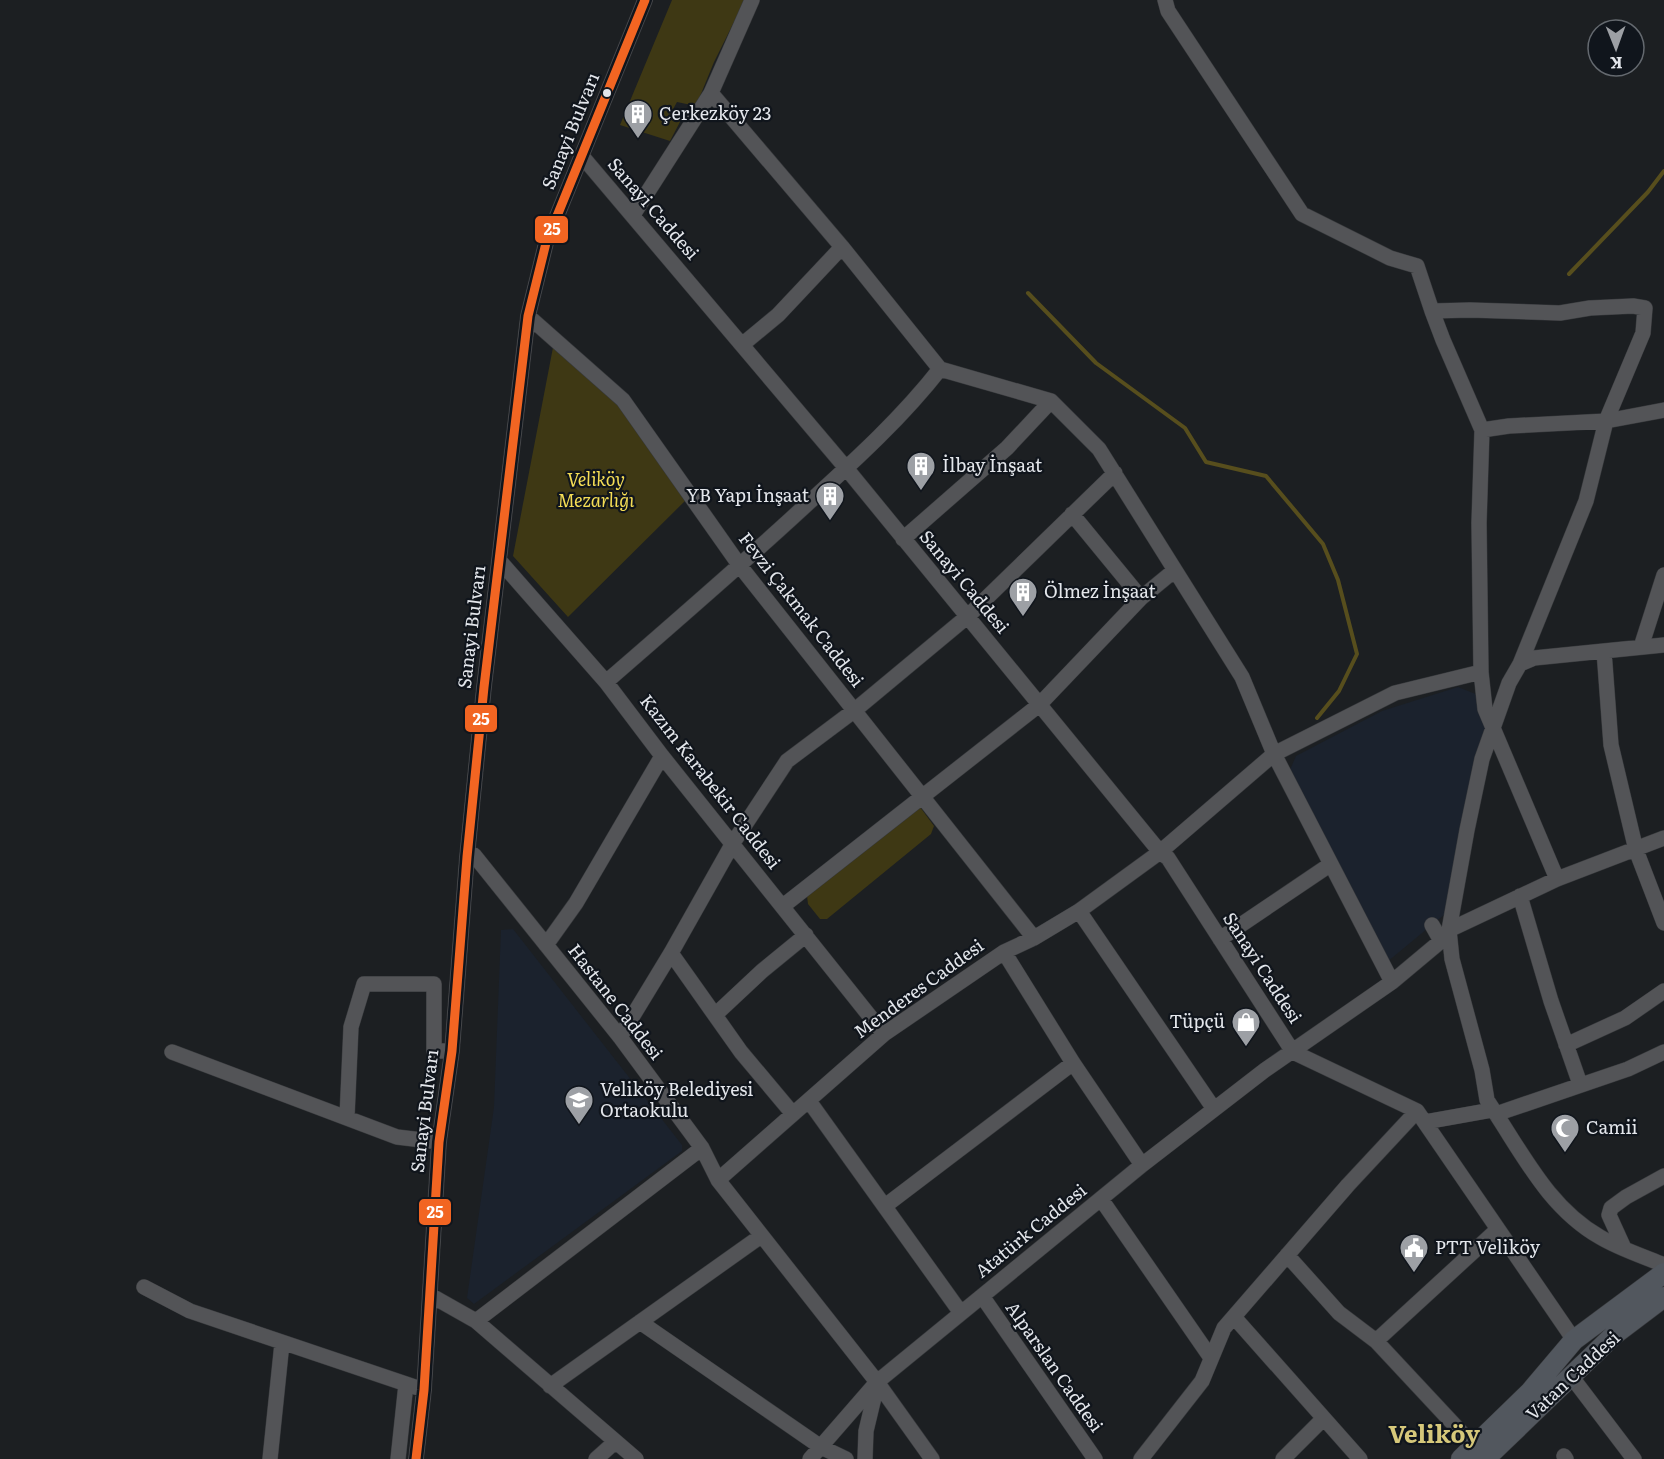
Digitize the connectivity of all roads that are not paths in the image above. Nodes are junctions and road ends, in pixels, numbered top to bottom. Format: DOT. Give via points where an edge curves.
graph roads {
  1 [pos="645,0"];
  2 [pos="752,0"];
  3 [pos="1165,0"];
  4 [pos="711,93"];
  5 [pos="581,155"];
  6 [pos="633,215"];
  7 [pos="842,247"];
  8 [pos="1432,311"];
  9 [pos="528,316"];
  10 [pos="743,344"];
  11 [pos="940,369"];
  12 [pos="1051,401"];
  13 [pos="1664,410"];
  14 [pos="1606,421"];
  15 [pos="1482,430"];
  16 [pos="846,468"];
  17 [pos="1115,473"];
  18 [pos="1072,514"];
  19 [pos="903,539"];
  20 [pos="500,560"];
  21 [pos="740,566"];
  22 [pos="1175,570"];
  23 [pos="1664,575"];
  24 [pos="1141,598"];
  25 [pos="968,616"];
  26 [pos="1664,645"];
  27 [pos="1641,647"];
  28 [pos="1604,651"];
  29 [pos="1520,664"];
  30 [pos="1481,672"];
  31 [pos="606,682"];
  32 [pos="1039,705"];
  33 [pos="855,710"];
  34 [pos="1493,725"];
  35 [pos="1274,754"];
  36 [pos="662,756"];
  37 [pos="922,797"];
  38 [pos="1664,838"];
  39 [pos="733,843"];
  40 [pos="1636,850"];
  41 [pos="1160,852"];
  42 [pos="467,856"];
  43 [pos="1331,864"];
  44 [pos="1557,879"];
  45 [pos="1520,896"];
  46 [pos="783,906"];
  47 [pos="1079,911"];
  48 [pos="1664,923"];
  49 [pos="1432,925"];
  50 [pos="806,935"];
  51 [pos="1445,936"];
  52 [pos="1034,938"];
  53 [pos="1220,939"];
  54 [pos="546,945"];
  55 [pos="1004,952"];
  56 [pos="671,953"];
  57 [pos="1392,982"];
  58 [pos="1664,991"];
  59 [pos="434,992"];
  60 [pos="456,992"];
  61 [pos="715,1015"];
  62 [pos="884,1034"];
  63 [pos="620,1037"];
  64 [pos="1566,1045"];
  65 [pos="452,1051"];
  66 [pos="172,1052"];
  67 [pos="1293,1052"];
  68 [pos="1664,1052"];
  69 [pos="1073,1063"];
  70 [pos="1580,1084"];
  71 [pos="809,1101"];
  72 [pos="1214,1109"];
  73 [pos="1494,1112"];
  74 [pos="793,1114"];
  75 [pos="1421,1117"];
  76 [pos="347,1118"];
  77 [pos="439,1142"];
  78 [pos="702,1148"];
  79 [pos="1142,1165"];
  80 [pos="1664,1176"];
  81 [pos="718,1180"];
  82 [pos="1101,1199"];
  83 [pos="885,1206"];
  84 [pos="1498,1229"];
  85 [pos="761,1236"];
  86 [pos="1624,1248"];
  87 [pos="1287,1255"];
  88 [pos="1664,1265"];
  89 [pos="1664,1273"];
  90 [pos="144,1287"];
  91 [pos="430,1295"];
  92 [pos="982,1296"];
  93 [pos="1664,1297"];
  94 [pos="961,1313"];
  95 [pos="1234,1317"];
  96 [pos="476,1321"];
  97 [pos="640,1322"];
  98 [pos="1574,1340"];
  99 [pos="1376,1341"];
  100 [pos="282,1343"];
  101 [pos="1211,1358"];
  102 [pos="1570,1376"];
  103 [pos="877,1382"];
  104 [pos="406,1384"];
  105 [pos="550,1386"];
  106 [pos="424,1390"];
  107 [pos="1323,1419"];
  108 [pos="615,1442"];
  109 [pos="821,1447"];
  110 [pos="1473,1455"];
  111 [pos="270,1459"];
  112 [pos="398,1459"];
  113 [pos="416,1459"];
  114 [pos="597,1459"];
  115 [pos="636,1459"];
  116 [pos="810,1459"];
  117 [pos="846,1459"];
  118 [pos="865,1459"];
  119 [pos="932,1459"];
  120 [pos="1095,1459"];
  121 [pos="1141,1459"];
  122 [pos="1283,1459"];
  123 [pos="1360,1459"];
  124 [pos="1634,1459"];
  1 -- 5 [label="street, Sanayi Bulvarı"];
  2 -- 4 [label="street"];
  3 -- 8 [label="street" via="1168,11 1302,214 1390,258 1417,266"];
  4 -- 6 [label="street"];
  4 -- 7 [label="street"];
  5 -- 6 [label="street, Sanayi Caddesi"];
  5 -- 9 [label="street, Sanayi Bulvarı" via="546,243"];
  6 -- 10 [label="street, Sanayi Caddesi"];
  7 -- 10 [label="street" via="778,315"];
  7 -- 11 [label="street"];
  8 -- 14 [label="street" via="1560,313 1590,308 1645,308 1643,333"];
  8 -- 15 [label="street"];
  9 -- 20 [label="street, Sanayi Bulvarı"];
  9 -- 21 [label="street, Fevzi Çakmak Caddesi" via="623,400"];
  10 -- 16 [label="street, Sanayi Caddesi"];
  11 -- 12 [label="street"];
  11 -- 16 [label="street" via="913,403"];
  12 -- 17 [label="street" via="1100,449"];
  12 -- 19 [label="street" via="1007,448"];
  13 -- 14 [label="street"];
  14 -- 15 [label="street"];
  14 -- 29 [label="street" via="1586,501"];
  15 -- 30 [label="street"];
  16 -- 19 [label="street, Sanayi Caddesi"];
  16 -- 21 [label="street"];
  17 -- 18 [label="street"];
  17 -- 22 [label="street"];
  18 -- 24 [label="street"];
  18 -- 25 [label="street"];
  19 -- 25 [label="street, Sanayi Caddesi"];
  20 -- 31 [label="street, Kazım Karabekir Caddesi"];
  20 -- 42 [label="street, Sanayi Bulvarı"];
  21 -- 31 [label="street"];
  21 -- 33 [label="street, Fevzi Çakmak Caddesi"];
  22 -- 24 [label="street"];
  22 -- 35 [label="street" via="1242,677"];
  23 -- 27 [label="street"];
  24 -- 32 [label="street"];
  25 -- 32 [label="street, Sanayi Caddesi"];
  25 -- 33 [label="street"];
  26 -- 27 [label="street"];
  27 -- 28 [label="street"];
  28 -- 29 [label="street" via="1534,658"];
  28 -- 40 [label="street" via="1611,745"];
  29 -- 34 [label="street"];
  30 -- 34 [label="street" via="1485,709"];
  30 -- 35 [label="street, Menderes Caddesi" via="1395,693"];
  31 -- 36 [label="street, Kazım Karabekir Caddesi"];
  32 -- 37 [label="street"];
  32 -- 41 [label="street, Sanayi Caddesi"];
  33 -- 37 [label="street, Fevzi Çakmak Caddesi"];
  33 -- 39 [label="street" via="787,761"];
  34 -- 44 [label="street"];
  34 -- 51 [label="street"];
  35 -- 41 [label="street, Menderes Caddesi"];
  35 -- 43 [label="street"];
  36 -- 39 [label="street, Kazım Karabekir Caddesi"];
  36 -- 54 [label="street" via="576,903"];
  37 -- 46 [label="street"];
  37 -- 52 [label="street, Fevzi Çakmak Caddesi"];
  38 -- 40 [label="street, Atatürk Caddesi"];
  39 -- 46 [label="street, Kazım Karabekir Caddesi"];
  39 -- 56 [label="street"];
  40 -- 44 [label="street, Atatürk Caddesi"];
  40 -- 48 [label="street"];
  41 -- 47 [label="street, Menderes Caddesi"];
  41 -- 53 [label="street, Sanayi Caddesi" via="1168,858"];
  42 -- 54 [label="street, Hastane Caddesi" via="474,855"];
  42 -- 60 [label="street, Sanayi Bulvarı"];
  43 -- 53 [label="street"];
  43 -- 57 [label="street"];
  44 -- 45 [label="street, Atatürk Caddesi"];
  45 -- 51 [label="street, Atatürk Caddesi"];
  45 -- 64 [label="street"];
  46 -- 50 [label="street, Kazım Karabekir Caddesi"];
  47 -- 52 [label="street, Menderes Caddesi"];
  47 -- 72 [label="street"];
  49 -- 51 [label="street"];
  50 -- 61 [label="street"];
  50 -- 62 [label="street, Kazım Karabekir Caddesi"];
  51 -- 57 [label="street, Atatürk Caddesi"];
  51 -- 73 [label="street" via="1482,1070 1486,1100"];
  52 -- 55 [label="street, Menderes Caddesi"];
  53 -- 67 [label="street, Sanayi Caddesi"];
  54 -- 63 [label="street, Hastane Caddesi"];
  55 -- 62 [label="street, Menderes Caddesi"];
  55 -- 69 [label="street"];
  56 -- 61 [label="street"];
  56 -- 63 [label="street"];
  57 -- 67 [label="street, Atatürk Caddesi"];
  58 -- 64 [label="street" via="1626,1018"];
  59 -- 60 [label="street"];
  59 -- 65 [label="street" via="434,1051"];
  59 -- 76 [label="street" via="434,984 364,984 351,1027"];
  60 -- 65 [label="street, Sanayi Bulvarı"];
  61 -- 74 [label="street"];
  62 -- 71 [label="street, Menderes Caddesi"];
  63 -- 78 [label="street, Hastane Caddesi"];
  64 -- 70 [label="street"];
  65 -- 77 [label="street, Sanayi Bulvarı"];
  66 -- 76 [label="street"];
  67 -- 72 [label="street, Atatürk Caddesi"];
  67 -- 75 [label="street"];
  68 -- 70 [label="street" via="1628,1069"];
  69 -- 79 [label="street"];
  69 -- 83 [label="street"];
  70 -- 73 [label="street"];
  71 -- 74 [label="street, Menderes Caddesi"];
  71 -- 83 [label="street"];
  72 -- 79 [label="street, Atatürk Caddesi"];
  73 -- 75 [label="street"];
  73 -- 86 [label="street" via="1545,1191 1570,1217"];
  74 -- 81 [label="street, Menderes Caddesi"];
  75 -- 84 [label="street"];
  75 -- 87 [label="street" via="1348,1185"];
  76 -- 77 [label="street" via="397,1137"];
  77 -- 91 [label="street, Sanayi Bulvarı"];
  78 -- 81 [label="street, Hastane Caddesi"];
  78 -- 96 [label="street"];
  79 -- 82 [label="street, Atatürk Caddesi"];
  80 -- 86 [label="street" via="1611,1208 1609,1215"];
  81 -- 85 [label="street, Hastane Caddesi"];
  82 -- 92 [label="street, Atatürk Caddesi"];
  82 -- 101 [label="street"];
  83 -- 94 [label="street"];
  84 -- 98 [label="street"];
  84 -- 99 [label="street"];
  85 -- 97 [label="street"];
  85 -- 103 [label="street, Hastane Caddesi"];
  86 -- 88 [label="street"];
  87 -- 95 [label="street"];
  87 -- 99 [label="street" via="1340,1313"];
  89 -- 98 [label="main road, Vatan Caddesi"];
  90 -- 100 [label="street" via="190,1311"];
  91 -- 96 [label="street"];
  91 -- 106 [label="street, Sanayi Bulvarı"];
  92 -- 94 [label="street, Atatürk Caddesi"];
  92 -- 120 [label="street, Alparslan Caddesi"];
  93 -- 102 [label="main road, Vatan Caddesi" via="1615,1334"];
  94 -- 103 [label="street, Atatürk Caddesi"];
  95 -- 101 [label="street" via="1224,1328"];
  95 -- 107 [label="street"];
  96 -- 105 [label="street"];
  97 -- 105 [label="street"];
  97 -- 109 [label="street"];
  98 -- 110 [label="main road, Vatan Caddesi"];
  99 -- 110 [label="street"];
  100 -- 104 [label="street"];
  100 -- 111 [label="street"];
  101 -- 121 [label="street" via="1202,1380"];
  102 -- 110 [label="main road, Vatan Caddesi"];
  102 -- 124 [label="street"];
  103 -- 109 [label="street, Atatürk Caddesi"];
  103 -- 118 [label="street" via="866,1431"];
  103 -- 119 [label="street, Hastane Caddesi"];
  104 -- 106 [label="street"];
  104 -- 112 [label="street"];
  105 -- 108 [label="street"];
  106 -- 113 [label="street, Sanayi Bulvarı"];
  107 -- 122 [label="street"];
  107 -- 123 [label="street"];
  108 -- 114 [label="street"];
  108 -- 115 [label="street"];
  109 -- 116 [label="street, Atatürk Caddesi"];
  109 -- 117 [label="street"];
}
